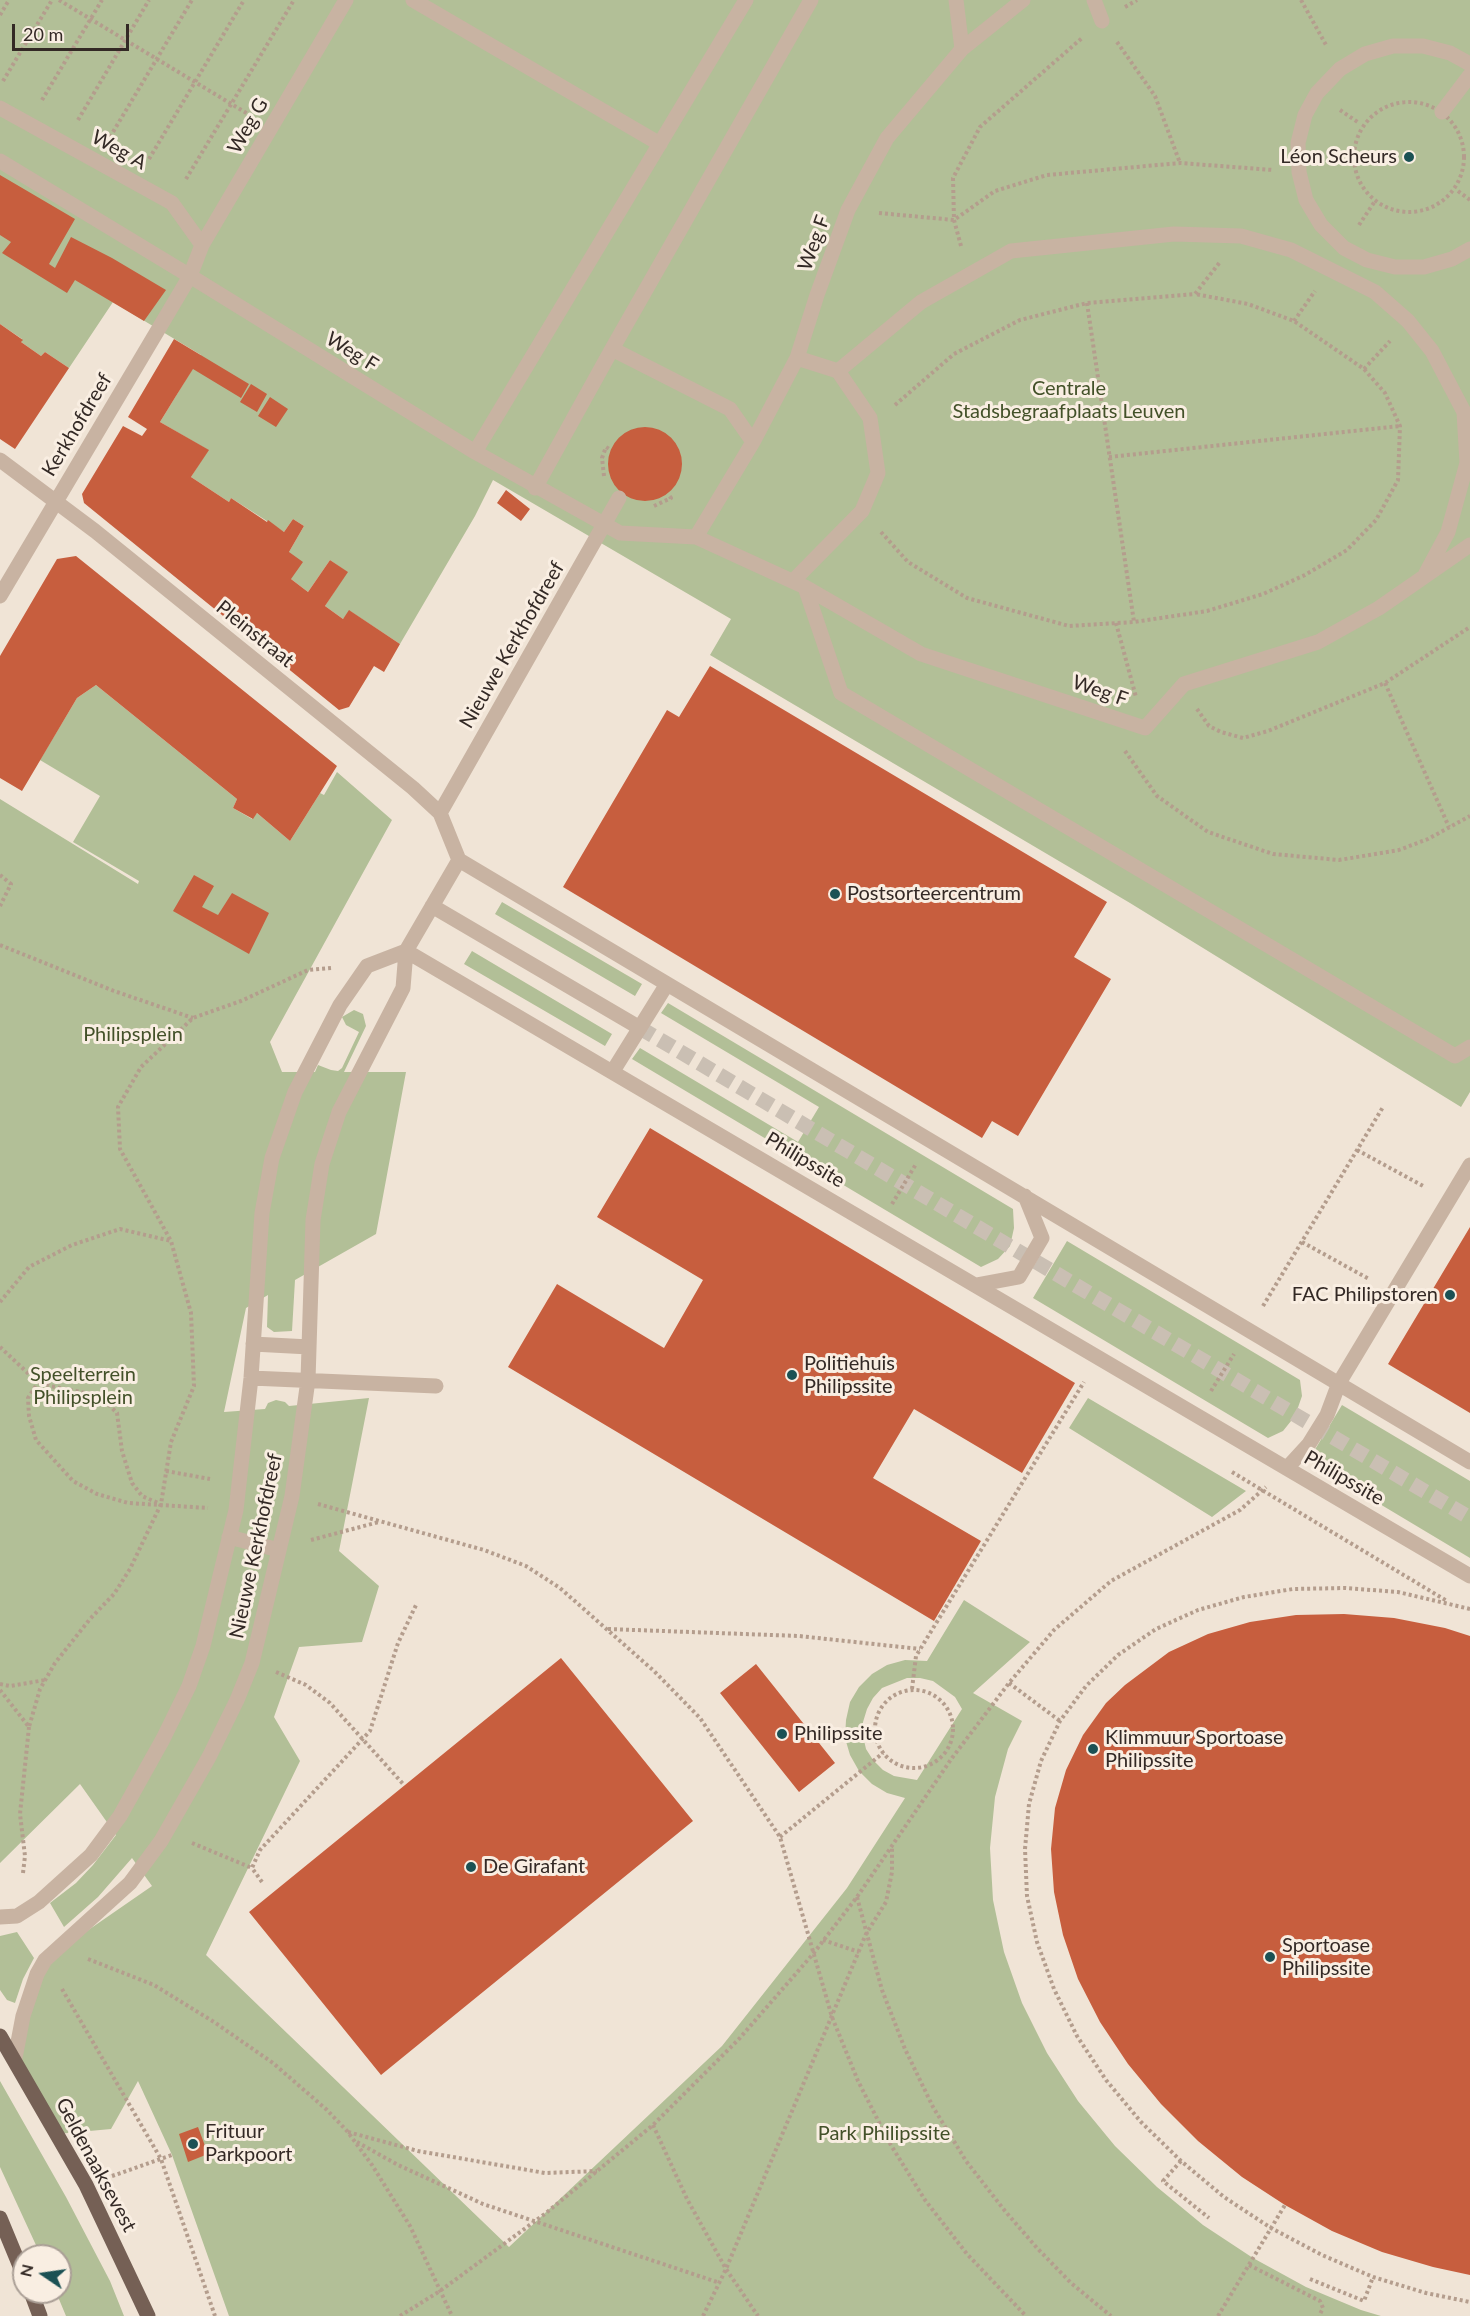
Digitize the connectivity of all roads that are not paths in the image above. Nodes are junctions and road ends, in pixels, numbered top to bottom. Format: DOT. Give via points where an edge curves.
graph roads {
  1 [pos="346,0"];
  2 [pos="413,0"];
  3 [pos="746,0"];
  4 [pos="811,0"];
  5 [pos="956,0"];
  6 [pos="1023,0"];
  7 [pos="1094,0"];
  8 [pos="1102,21"];
  9 [pos="962,49"];
  10 [pos="1470,64"];
  11 [pos="1470,75"];
  12 [pos="0,108"];
  13 [pos="1442,112"];
  14 [pos="660,144"];
  15 [pos="0,161"];
  16 [pos="202,246"];
  17 [pos="1470,249"];
  18 [pos="190,276"];
  19 [pos="612,349"];
  20 [pos="797,358"];
  21 [pos="838,371"];
  22 [pos="753,442"];
  23 [pos="474,452"];
  24 [pos="0,460"];
  25 [pos="535,488"];
  26 [pos="619,498"];
  27 [pos="56,501"];
  28 [pos="605,524"];
  29 [pos="696,537"];
  30 [pos="1470,545"];
  31 [pos="1424,576"];
  32 [pos="799,584"];
  33 [pos="0,597"];
  34 [pos="440,813"];
  35 [pos="459,860"];
  36 [pos="432,906"];
  37 [pos="406,951"];
  38 [pos="667,984"];
  39 [pos="640,1028"];
  40 [pos="1470,1047"];
  41 [pos="614,1071"];
  42 [pos="1470,1165"];
  43 [pos="1025,1196"];
  44 [pos="976,1285"];
  45 [pos="253,1344"];
  46 [pos="309,1347"];
  47 [pos="251,1378"];
  48 [pos="308,1380"];
  49 [pos="1339,1383"];
  50 [pos="436,1386"];
  51 [pos="1470,1462"];
  52 [pos="1287,1468"];
  53 [pos="229,1537"];
  54 [pos="279,1550"];
  55 [pos="1470,1576"];
  56 [pos="0,1917"];
  57 [pos="0,2036"];
  58 [pos="15,2058"];
  59 [pos="0,2218"];
  60 [pos="12,2247"];
  61 [pos="148,2316"];
  1 -- 16 [label="street, Weg G"];
  2 -- 14 [label="street"];
  3 -- 14 [label="street"];
  4 -- 19 [label="street"];
  5 -- 9 [label="street"];
  6 -- 9 [label="street, Weg F"];
  7 -- 8 [label="street"];
  9 -- 20 [label="street, Weg F" via="887,138 848,210"];
  10 -- 17 [label="street" via="1450,53 1423,46 1393,46 1365,54 1340,69 1317,93 1305,115 1298,143 1299,172 1306,200 1321,225 1344,248 1367,260 1395,267 1424,267"];
  11 -- 13 [label="street"];
  12 -- 16 [label="street, Weg A" via="172,203"];
  14 -- 23 [label="street"];
  15 -- 18 [label="street, Weg F"];
  16 -- 18 [label="street, Weg G"];
  18 -- 23 [label="street, Weg F"];
  18 -- 27 [label="street, Kerkhofdreef"];
  19 -- 22 [label="street" via="730,409"];
  19 -- 25 [label="street"];
  20 -- 21 [label="street"];
  20 -- 22 [label="street, Weg F"];
  21 -- 31 [label="street" via="921,302 1011,251 1174,234 1241,236 1291,250 1375,292 1408,321 1432,351 1464,412 1467,463 1448,532"];
  21 -- 32 [label="street" via="870,418 878,473 862,511"];
  22 -- 29 [label="street, Weg F"];
  23 -- 25 [label="street, Weg F"];
  24 -- 27 [label="street, Pleinstraat"];
  25 -- 28 [label="street, Weg F"];
  26 -- 28 [label="street, Nieuwe Kerkhofdreef"];
  27 -- 33 [label="street, Kerkhofdreef"];
  27 -- 34 [label="street, Pleinstraat"];
  28 -- 29 [label="street, Weg F" via="621,533"];
  28 -- 34 [label="street, Nieuwe Kerkhofdreef"];
  29 -- 32 [label="street, Weg F"];
  30 -- 31 [label="street"];
  31 -- 32 [label="street, Weg F" via="1379,608 1318,642 1184,684 1145,728 921,654"];
  32 -- 40 [label="street" via="841,693 1455,1056"];
  34 -- 35 [label="street, Pleinstraat"];
  35 -- 36 [label="street, Nieuwe Kerkhofdreef"];
  35 -- 38 [label="street"];
  36 -- 37 [label="street, Nieuwe Kerkhofdreef"];
  36 -- 39 [label="street"];
  37 -- 41 [label="street, Philipssite"];
  37 -- 45 [label="street, Nieuwe Kerkhofdreef" via="367,966 340,1005 295,1092 272,1158 262,1213"];
  37 -- 46 [label="street, Nieuwe Kerkhofdreef" via="403,988 339,1112 322,1164 313,1220"];
  38 -- 39 [label="street"];
  38 -- 43 [label="street"];
  39 -- 41 [label="street"];
  41 -- 44 [label="street, Philipssite"];
  42 -- 49 [label="street"];
  43 -- 44 [label="street" via="1042,1238 1019,1277"];
  43 -- 49 [label="street"];
  44 -- 52 [label="street, Philipssite"];
  45 -- 46 [label="street"];
  45 -- 47 [label="street, Nieuwe Kerkhofdreef"];
  46 -- 48 [label="street, Nieuwe Kerkhofdreef"];
  47 -- 48 [label="street"];
  47 -- 53 [label="street, Nieuwe Kerkhofdreef" via="236,1510"];
  48 -- 50 [label="street"];
  48 -- 54 [label="street, Nieuwe Kerkhofdreef" via="292,1496"];
  49 -- 51 [label="street"];
  49 -- 52 [label="street" via="1309,1444"];
  52 -- 55 [label="street, Philipssite"];
  53 -- 54 [label="street"];
  53 -- 56 [label="street, Nieuwe Kerkhofdreef" via="203,1646 189,1686 120,1816 91,1855 39,1902 17,1916"];
  54 -- 58 [label="street, Nieuwe Kerkhofdreef" via="252,1663 209,1757 167,1832 130,1883 45,1960 23,2016"];
  57 -- 58 [label="main road, Geldenaaksevest"];
  58 -- 61 [label="main road, Geldenaaksevest" via="86,2185"];
  59 -- 60 [label="main road"];
}
